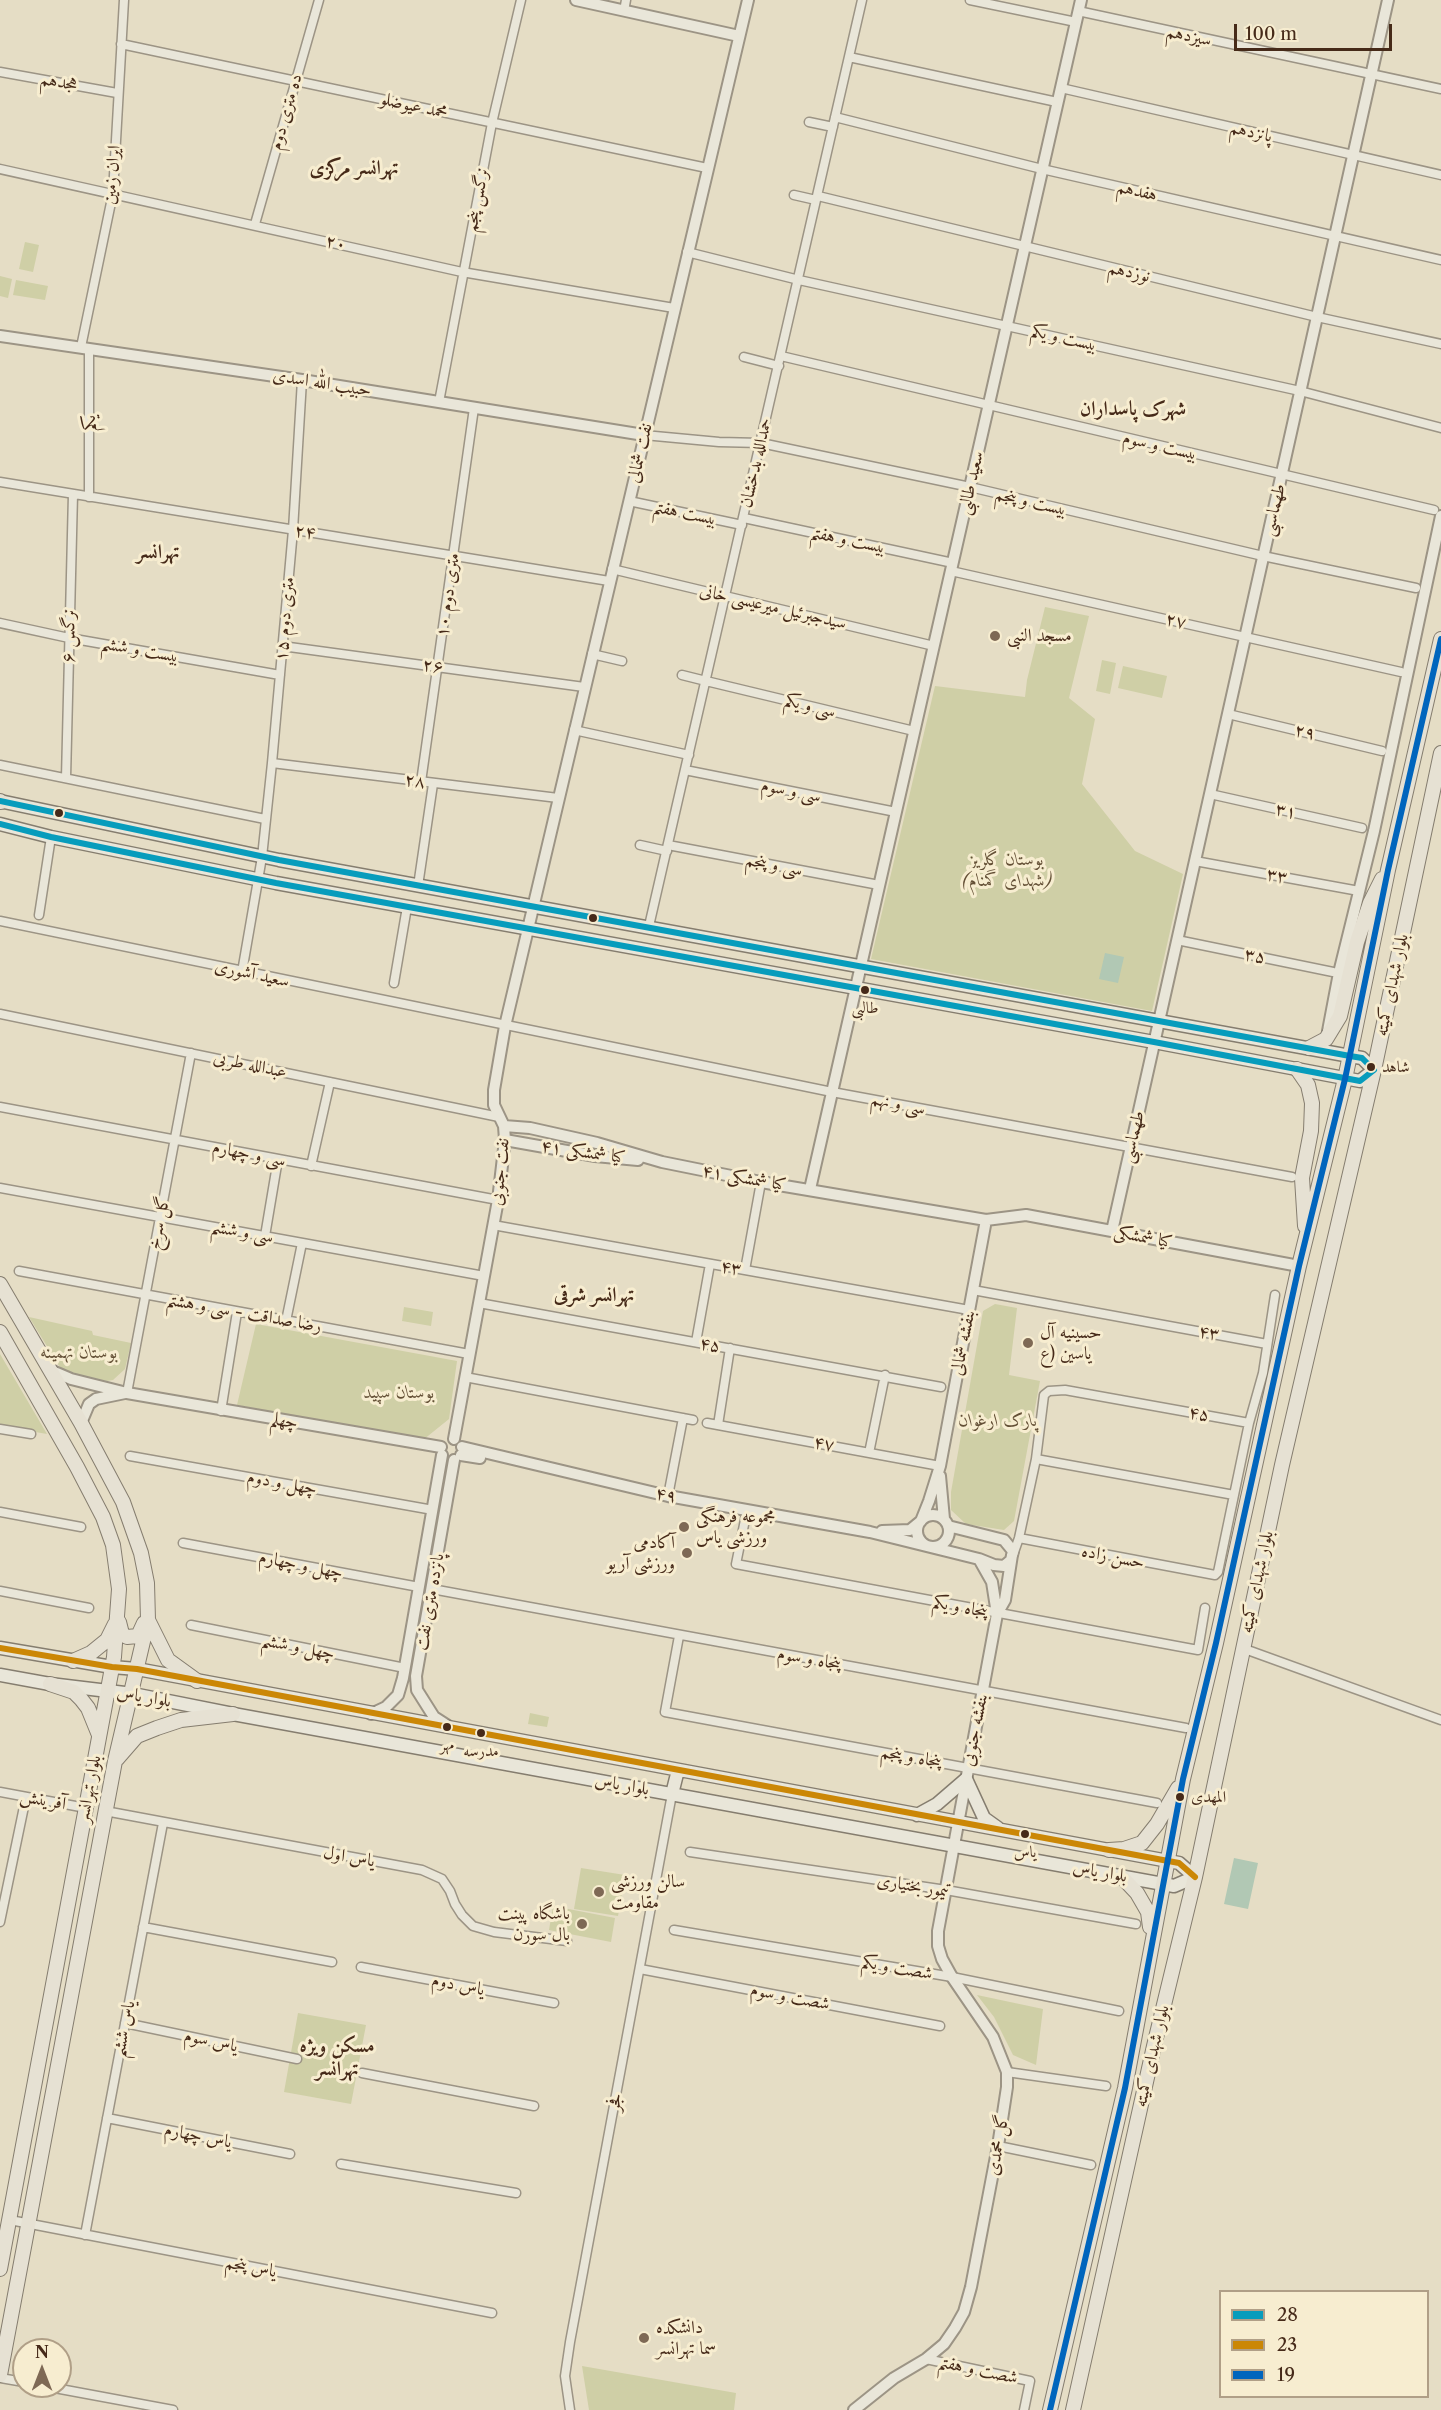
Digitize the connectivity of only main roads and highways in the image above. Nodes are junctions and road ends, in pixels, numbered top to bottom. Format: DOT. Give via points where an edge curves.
graph roads {
  1 [pos="1441,639"];
  2 [pos="1441,753"];
  3 [pos="0,801"];
  4 [pos="0,824"];
  5 [pos="1388,870"];
  6 [pos="1309,1048"];
  7 [pos="1350,1056"];
  8 [pos="1297,1069"];
  9 [pos="1374,1071"];
  10 [pos="1345,1079"];
  11 [pos="1306,1236"];
  12 [pos="0,1284"];
  13 [pos="0,1332"];
  14 [pos="148,1615"];
  15 [pos="118,1617"];
  16 [pos="0,1648"];
  17 [pos="73,1661"];
  18 [pos="112,1667"];
  19 [pos="137,1669"];
  20 [pos="0,1675"];
  21 [pos="197,1681"];
  22 [pos="50,1684"];
  23 [pos="107,1690"];
  24 [pos="133,1694"];
  25 [pos="233,1714"];
  26 [pos="100,1736"];
  27 [pos="115,1761"];
  28 [pos="678,1770"];
  29 [pos="1183,1779"];
  30 [pos="672,1794"];
  31 [pos="917,1815"];
  32 [pos="1001,1830"];
  33 [pos="1109,1850"];
  34 [pos="1161,1859"];
  35 [pos="1121,1876"];
  36 [pos="1195,1877"];
  37 [pos="1157,1882"];
  38 [pos="1152,1940"];
  39 [pos="0,2269"];
  40 [pos="0,2376"];
  41 [pos="1050,2410"];
  42 [pos="1073,2410"];
  1 -- 5 [label="main road, بلوار شهدای کمیته"];
  2 -- 9 [label="main road, بلوار شهدای کمیته"];
  3 -- 6 [label="main road" via="262,857"];
  4 -- 8 [label="main road" via="258,880"];
  5 -- 6 [label="main road" via="1378,884 1357,942 1340,1016 1326,1039"];
  5 -- 7 [label="main road, بلوار شهدای کمیته"];
  6 -- 7 [label="main road"];
  7 -- 9 [label="main road" via="1362,1058"];
  7 -- 10 [label="main road, بلوار شهدای کمیته"];
  8 -- 10 [label="main road"];
  8 -- 11 [label="main road" via="1308,1085 1312,1103 1302,1178"];
  9 -- 10 [label="main road" via="1360,1081"];
  9 -- 36 [label="main road, بلوار شهدای کمیته" via="1282,1465"];
  10 -- 11 [label="main road, بلوار شهدای کمیته"];
  11 -- 29 [label="main road, بلوار شهدای کمیته"];
  12 -- 14 [label="main road, بلوار تهرانسر" via="114,1482 141,1553"];
  13 -- 15 [label="main road, بلوار تهرانسر" via="103,1517 113,1545"];
  14 -- 15 [label="main road" via="134,1638 122,1634"];
  14 -- 19 [label="main road, بلوار تهرانسر"];
  14 -- 21 [label="main road" via="168,1660"];
  15 -- 17 [label="main road" via="107,1640"];
  15 -- 18 [label="main road, بلوار تهرانسر"];
  16 -- 17 [label="main road, بلوار یاس"];
  17 -- 18 [label="main road, بلوار یاس"];
  18 -- 19 [label="main road, بلوار یاس"];
  18 -- 23 [label="main road, بلوار تهرانسر"];
  19 -- 21 [label="main road, بلوار یاس"];
  19 -- 24 [label="main road, بلوار تهرانسر"];
  20 -- 22 [label="main road, بلوار یاس"];
  21 -- 28 [label="main road, بلوار یاس"];
  22 -- 23 [label="main road, بلوار یاس"];
  22 -- 26 [label="main road" via="74,1692 81,1699"];
  23 -- 24 [label="main road, بلوار یاس"];
  23 -- 26 [label="main road, بلوار تهرانسر"];
  24 -- 25 [label="main road, بلوار یاس"];
  24 -- 27 [label="main road, بلوار تهرانسر"];
  25 -- 27 [label="main road" via="181,1720 157,1728 137,1736"];
  25 -- 30 [label="main road, بلوار یاس"];
  26 -- 39 [label="main road, بلوار تهرانسر"];
  27 -- 40 [label="main road, بلوار تهرانسر"];
  28 -- 30 [label="main road"];
  28 -- 31 [label="main road, بلوار یاس"];
  29 -- 33 [label="main road" via="1142,1843"];
  29 -- 34 [label="main road, بلوار شهدای کمیته"];
  30 -- 35 [label="main road, بلوار یاس"];
  31 -- 32 [label="main road, بلوار یاس"];
  31 -- 32 [label="main road" via="937,1804 967,1773 984,1818"];
  32 -- 33 [label="main road, بلوار یاس"];
  33 -- 34 [label="main road, بلوار یاس"];
  34 -- 36 [label="main road, بلوار یاس" via="1179,1863"];
  34 -- 37 [label="main road, بلوار شهدای کمیته"];
  35 -- 37 [label="main road, بلوار یاس"];
  35 -- 38 [label="main road" via="1148,1912"];
  36 -- 37 [label="main road, بلوار یاس" via="1174,1886"];
  36 -- 42 [label="main road, بلوار شهدای کمیته"];
  37 -- 38 [label="main road, بلوار شهدای کمیته"];
  38 -- 41 [label="main road, بلوار شهدای کمیته" via="1125,2088"];
}
